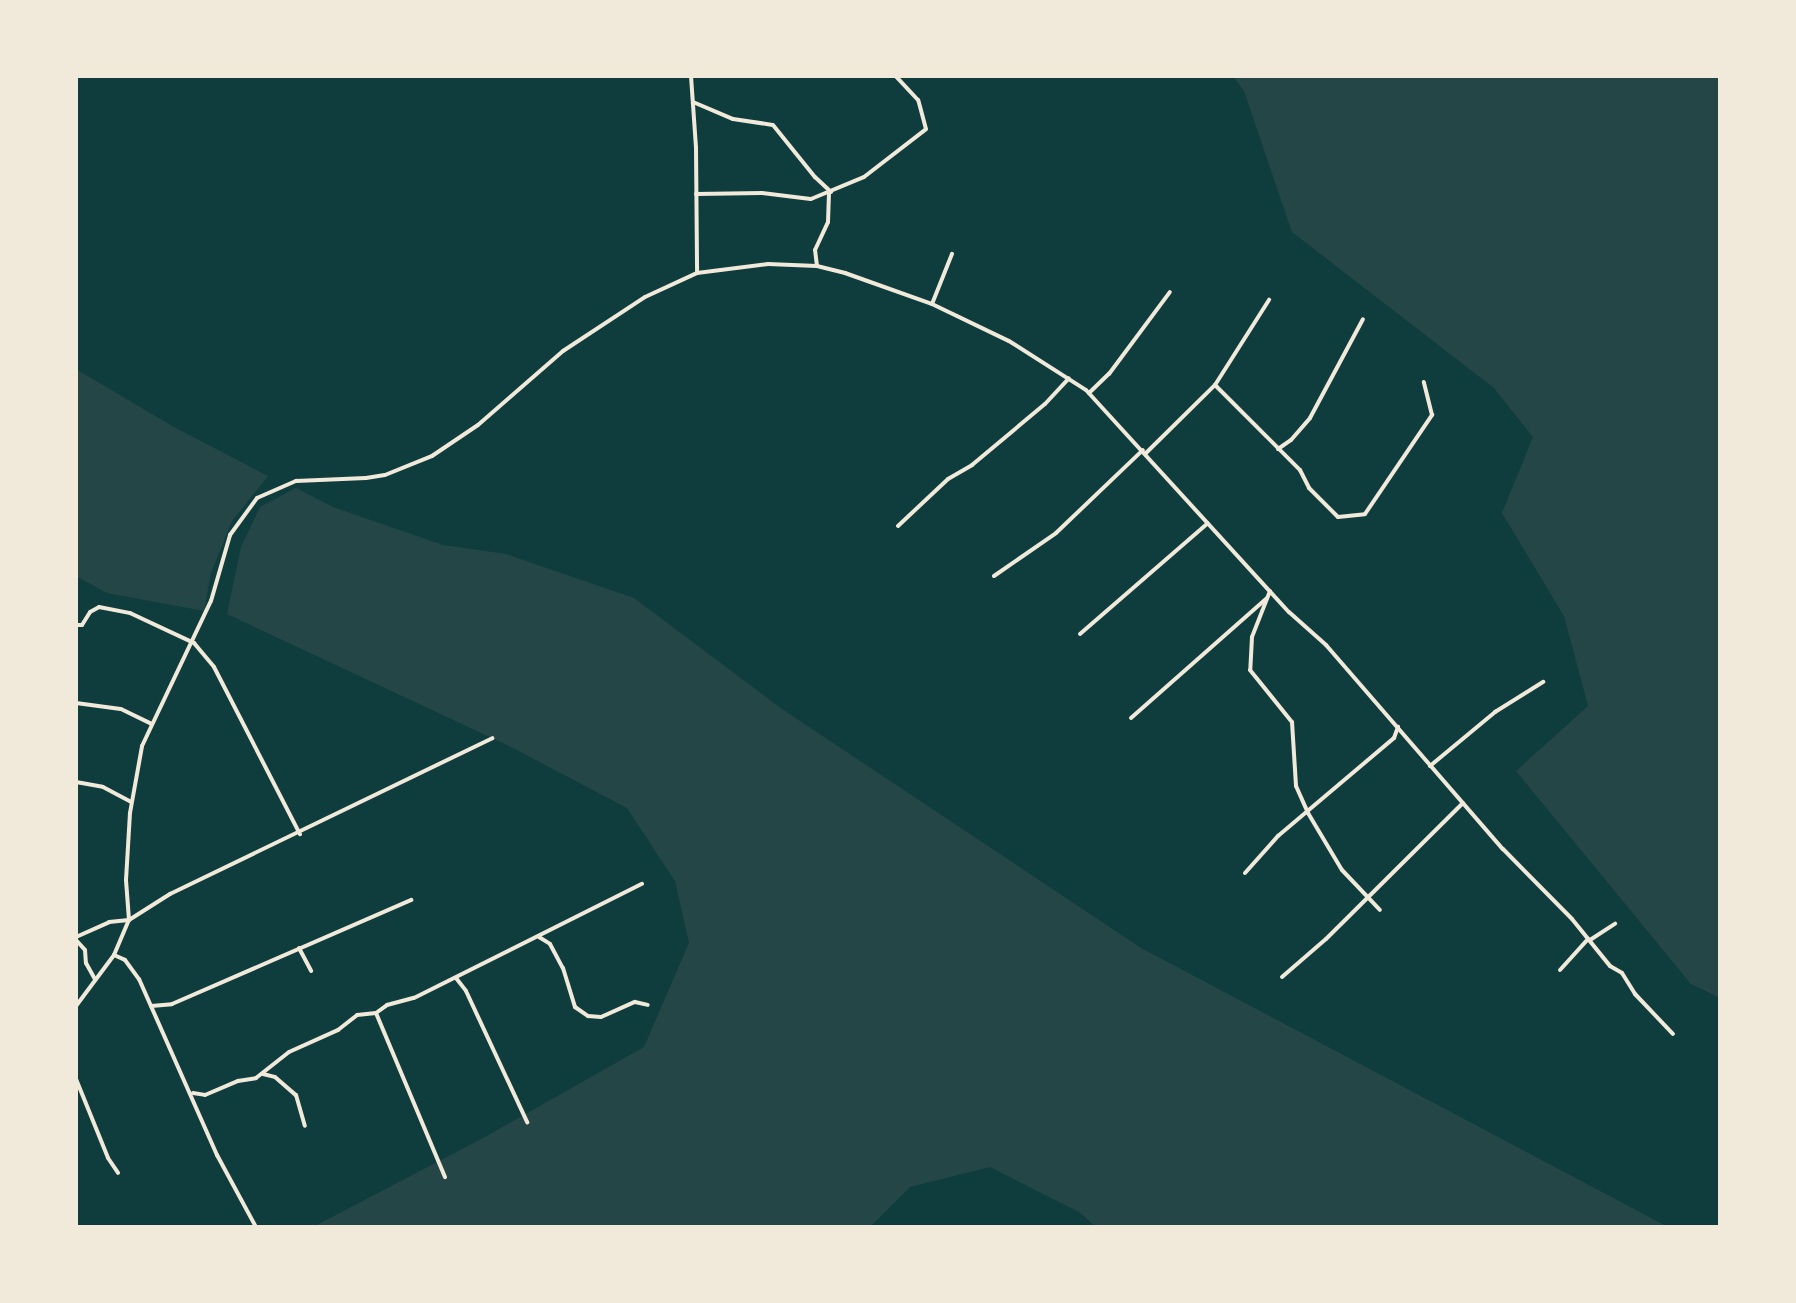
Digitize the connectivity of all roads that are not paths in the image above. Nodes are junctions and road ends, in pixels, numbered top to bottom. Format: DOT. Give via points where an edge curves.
graph roads {
  1 [pos="691,76"];
  2 [pos="896,76"];
  3 [pos="693,102"];
  4 [pos="830,192"];
  5 [pos="696,194"];
  6 [pos="952,254"];
  7 [pos="817,266"];
  8 [pos="697,273"];
  9 [pos="1170,292"];
  10 [pos="1269,300"];
  11 [pos="932,304"];
  12 [pos="1363,319"];
  13 [pos="1069,378"];
  14 [pos="1424,382"];
  15 [pos="1215,385"];
  16 [pos="1089,393"];
  17 [pos="1278,449"];
  18 [pos="1145,452"];
  19 [pos="1208,523"];
  20 [pos="898,526"];
  21 [pos="994,576"];
  22 [pos="1270,591"];
  23 [pos="1267,598"];
  24 [pos="76,625"];
  25 [pos="1080,634"];
  26 [pos="194,643"];
  27 [pos="1543,682"];
  28 [pos="76,703"];
  29 [pos="1131,718"];
  30 [pos="152,724"];
  31 [pos="1398,727"];
  32 [pos="492,738"];
  33 [pos="1394,738"];
  34 [pos="1407,738"];
  35 [pos="1430,766"];
  36 [pos="76,782"];
  37 [pos="131,802"];
  38 [pos="1463,803"];
  39 [pos="1308,813"];
  40 [pos="300,834"];
  41 [pos="1245,873"];
  42 [pos="642,884"];
  43 [pos="1369,895"];
  44 [pos="411,900"];
  45 [pos="1380,910"];
  46 [pos="129,920"];
  47 [pos="1615,924"];
  48 [pos="539,937"];
  49 [pos="76,938"];
  50 [pos="1589,939"];
  51 [pos="299,948"];
  52 [pos="114,955"];
  53 [pos="1560,970"];
  54 [pos="311,971"];
  55 [pos="1282,977"];
  56 [pos="456,978"];
  57 [pos="96,979"];
  58 [pos="648,1005"];
  59 [pos="76,1006"];
  60 [pos="151,1006"];
  61 [pos="376,1013"];
  62 [pos="1673,1034"];
  63 [pos="263,1074"];
  64 [pos="76,1079"];
  65 [pos="193,1093"];
  66 [pos="527,1122"];
  67 [pos="305,1126"];
  68 [pos="118,1173"];
  69 [pos="445,1177"];
  70 [pos="256,1227"];
  1 -- 3 [label="street"];
  2 -- 4 [label="street" via="918,100 926,129 883,164"];
  3 -- 4 [label="street" via="733,119 773,125"];
  3 -- 5 [label="street"];
  4 -- 5 [label="street" via="801,199 762,193"];
  4 -- 7 [label="street" via="828,222 815,250"];
  5 -- 8 [label="street"];
  6 -- 11 [label="street"];
  7 -- 8 [label="street" via="768,264"];
  7 -- 11 [label="street"];
  8 -- 26 [label="street" via="645,297 563,351 478,425 432,456 385,475 296,481 257,498 230,535"];
  9 -- 16 [label="street"];
  10 -- 15 [label="street"];
  11 -- 13 [label="street" via="1009,341"];
  12 -- 17 [label="street" via="1310,418"];
  13 -- 16 [label="street"];
  13 -- 20 [label="street"];
  14 -- 17 [label="street" via="1432,415 1365,514 1338,517"];
  15 -- 17 [label="street"];
  15 -- 18 [label="street"];
  16 -- 18 [label="street"];
  18 -- 19 [label="street"];
  18 -- 21 [label="street" via="1056,533"];
  19 -- 22 [label="street"];
  19 -- 25 [label="street"];
  22 -- 23 [label="street"];
  22 -- 31 [label="street"];
  23 -- 29 [label="street"];
  23 -- 39 [label="street" via="1252,637 1250,670 1292,722 1296,786"];
  24 -- 26 [label="street" via="99,607 130,613"];
  26 -- 30 [label="street"];
  26 -- 40 [label="street" via="214,667"];
  27 -- 35 [label="street" via="1495,712"];
  28 -- 30 [label="street" via="121,709"];
  30 -- 37 [label="street"];
  31 -- 33 [label="street"];
  31 -- 34 [label="street"];
  32 -- 40 [label="street"];
  33 -- 34 [label="street"];
  33 -- 39 [label="street"];
  34 -- 35 [label="street"];
  35 -- 38 [label="street"];
  36 -- 37 [label="street" via="103,787"];
  37 -- 46 [label="street"];
  38 -- 43 [label="street"];
  38 -- 50 [label="street"];
  39 -- 41 [label="street" via="1278,836"];
  39 -- 43 [label="street" via="1342,870"];
  40 -- 46 [label="street" via="170,894"];
  42 -- 48 [label="street"];
  43 -- 45 [label="street"];
  43 -- 55 [label="street"];
  44 -- 51 [label="street"];
  46 -- 49 [label="street" via="109,922"];
  46 -- 52 [label="street"];
  47 -- 50 [label="street"];
  48 -- 56 [label="street"];
  48 -- 58 [label="street" via="550,944 563,968 575,1007 588,1016 601,1017 635,1002"];
  49 -- 57 [label="street"];
  50 -- 53 [label="street"];
  50 -- 62 [label="street"];
  51 -- 54 [label="street"];
  51 -- 60 [label="street" via="172,1004"];
  52 -- 57 [label="street"];
  52 -- 60 [label="street" via="125,960"];
  56 -- 61 [label="street"];
  56 -- 66 [label="street"];
  57 -- 59 [label="street"];
  60 -- 65 [label="street"];
  61 -- 63 [label="street" via="357,1015 278,1059"];
  61 -- 69 [label="street"];
  63 -- 65 [label="street" via="205,1095"];
  63 -- 67 [label="street" via="296,1095"];
  64 -- 68 [label="street"];
  65 -- 70 [label="street" via="212,1143"];
}
